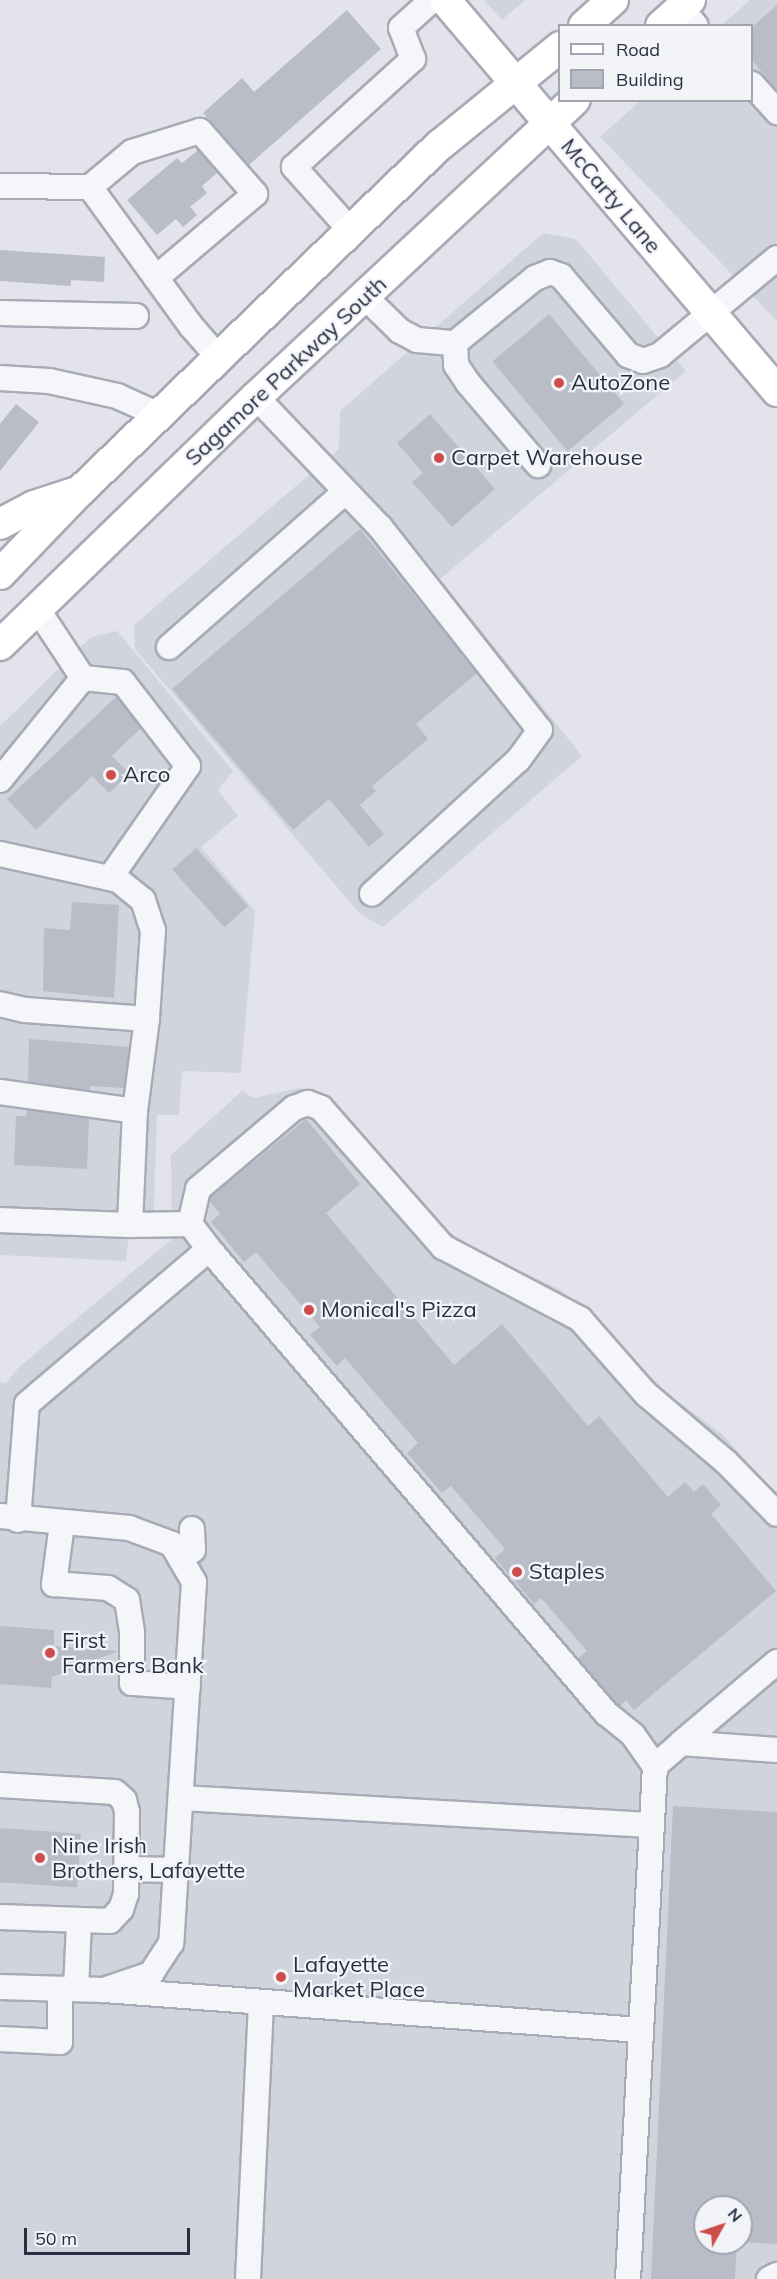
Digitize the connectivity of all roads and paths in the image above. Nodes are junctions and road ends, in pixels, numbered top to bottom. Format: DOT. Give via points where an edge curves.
graph roads {
  1 [pos="432,0"];
  2 [pos="445,0"];
  3 [pos="613,0"];
  4 [pos="586,24"];
  5 [pos="558,49"];
  6 [pos="515,83"];
  7 [pos="753,85"];
  8 [pos="574,102"];
  9 [pos="777,111"];
  10 [pos="549,123"];
  11 [pos="0,186"];
  12 [pos="90,187"];
  13 [pos="351,231"];
  14 [pos="777,258"];
  15 [pos="156,278"];
  16 [pos="364,296"];
  17 [pos="0,313"];
  18 [pos="712,314"];
  19 [pos="136,316"];
  20 [pos="455,343"];
  21 [pos="219,358"];
  22 [pos="0,378"];
  23 [pos="777,391"];
  24 [pos="256,397"];
  25 [pos="159,416"];
  26 [pos="538,465"];
  27 [pos="80,491"];
  28 [pos="345,492"];
  29 [pos="0,524"];
  30 [pos="0,574"];
  31 [pos="38,610"];
  32 [pos="0,645"];
  33 [pos="169,646"];
  34 [pos="83,678"];
  35 [pos="0,780"];
  36 [pos="0,854"];
  37 [pos="110,878"];
  38 [pos="372,894"];
  39 [pos="0,1004"];
  40 [pos="147,1020"];
  41 [pos="0,1092"];
  42 [pos="135,1111"];
  43 [pos="0,1220"];
  44 [pos="190,1224"];
  45 [pos="130,1225"];
  46 [pos="209,1249"];
  47 [pos="777,1514"];
  48 [pos="6,1522"];
  49 [pos="62,1524"];
  50 [pos="192,1529"];
  51 [pos="180,1558"];
  52 [pos="777,1662"];
  53 [pos="188,1687"];
  54 [pos="681,1743"];
  55 [pos="777,1750"];
  56 [pos="655,1766"];
  57 [pos="0,1785"];
  58 [pos="181,1798"];
  59 [pos="650,1825"];
  60 [pos="127,1869"];
  61 [pos="176,1870"];
  62 [pos="0,1917"];
  63 [pos="79,1922"];
  64 [pos="0,1987"];
  65 [pos="68,1989"];
  66 [pos="104,1990"];
  67 [pos="261,2002"];
  68 [pos="640,2030"];
  69 [pos="0,2039"];
  70 [pos="777,2275"];
  71 [pos="248,2279"];
  72 [pos="628,2279"];
  73 [pos="769,2279"];
  1 -- 13 [label="lane" via="401,28 413,59 294,167"];
  2 -- 6 [label="main road, McCarty Lane"];
  3 -- 4 [label="main road"];
  5 -- 6 [label="main road"];
  6 -- 10 [label="main road, McCarty Lane"];
  6 -- 13 [label="main road" via="440,145"];
  7 -- 9 [label="lane"];
  8 -- 10 [label="main road, Sagamore Parkway South"];
  10 -- 16 [label="main road, Sagamore Parkway South"];
  10 -- 18 [label="main road, McCarty Lane"];
  11 -- 12 [label="lane"];
  12 -- 15 [label="lane"];
  12 -- 15 [label="lane" via="132,152 200,131 255,194"];
  13 -- 21 [label="main road"];
  14 -- 18 [label="lane"];
  15 -- 21 [label="lane"];
  16 -- 20 [label="lane" via="400,331 417,340"];
  16 -- 24 [label="main road, Sagamore Parkway South"];
  17 -- 19 [label="lane"];
  18 -- 20 [label="lane" via="660,355 643,361 628,355 561,276 549,272 535,278"];
  18 -- 23 [label="main road, McCarty Lane"];
  20 -- 26 [label="lane" via="456,365 468,383"];
  21 -- 25 [label="main road"];
  22 -- 25 [label="lane" via="50,381 117,396"];
  24 -- 28 [label="lane"];
  24 -- 31 [label="main road, Sagamore Parkway South"];
  25 -- 27 [label="main road"];
  27 -- 29 [label="main road" via="34,506"];
  27 -- 30 [label="main road"];
  28 -- 33 [label="lane"];
  28 -- 38 [label="lane" via="380,527 540,730 518,760"];
  31 -- 32 [label="main road, Sagamore Parkway South"];
  31 -- 34 [label="lane"];
  34 -- 35 [label="lane"];
  34 -- 37 [label="lane" via="123,682 188,766"];
  36 -- 37 [label="lane"];
  37 -- 40 [label="lane" via="143,900 153,930"];
  39 -- 40 [label="lane" via="25,1010"];
  40 -- 42 [label="lane"];
  41 -- 42 [label="lane"];
  42 -- 45 [label="lane"];
  43 -- 45 [label="lane"];
  44 -- 45 [label="lane"];
  44 -- 46 [label="lane"];
  44 -- 47 [label="lane" via="198,1189 294,1108 308,1103 321,1108 443,1247 580,1319 646,1394 727,1463"];
  46 -- 48 [label="lane" via="27,1404"];
  46 -- 56 [label="lane" via="606,1713 633,1735"];
  48 -- 49 [label="lane"];
  49 -- 51 [label="lane" via="129,1528 172,1544"];
  49 -- 53 [label="lane" via="54,1584 108,1588 127,1600 132,1633 132,1683"];
  50 -- 51 [label="lane" via="193,1550"];
  51 -- 53 [label="lane" via="194,1582"];
  52 -- 54 [label="lane"];
  53 -- 58 [label="lane"];
  54 -- 55 [label="lane"];
  54 -- 56 [label="lane"];
  56 -- 59 [label="lane"];
  57 -- 60 [label="lane" via="115,1792 124,1800 128,1812"];
  58 -- 59 [label="lane"];
  58 -- 61 [label="lane"];
  59 -- 68 [label="lane"];
  60 -- 61 [label="lane"];
  60 -- 63 [label="lane" via="122,1909 110,1921"];
  61 -- 66 [label="lane" via="171,1944 151,1974"];
  62 -- 63 [label="lane"];
  63 -- 65 [label="lane"];
  64 -- 65 [label="lane"];
  65 -- 66 [label="lane"];
  65 -- 69 [label="lane" via="60,2042"];
  66 -- 67 [label="lane"];
  67 -- 68 [label="lane"];
  67 -- 71 [label="lane"];
  68 -- 72 [label="lane"];
  70 -- 73 [label="lane"];
}
